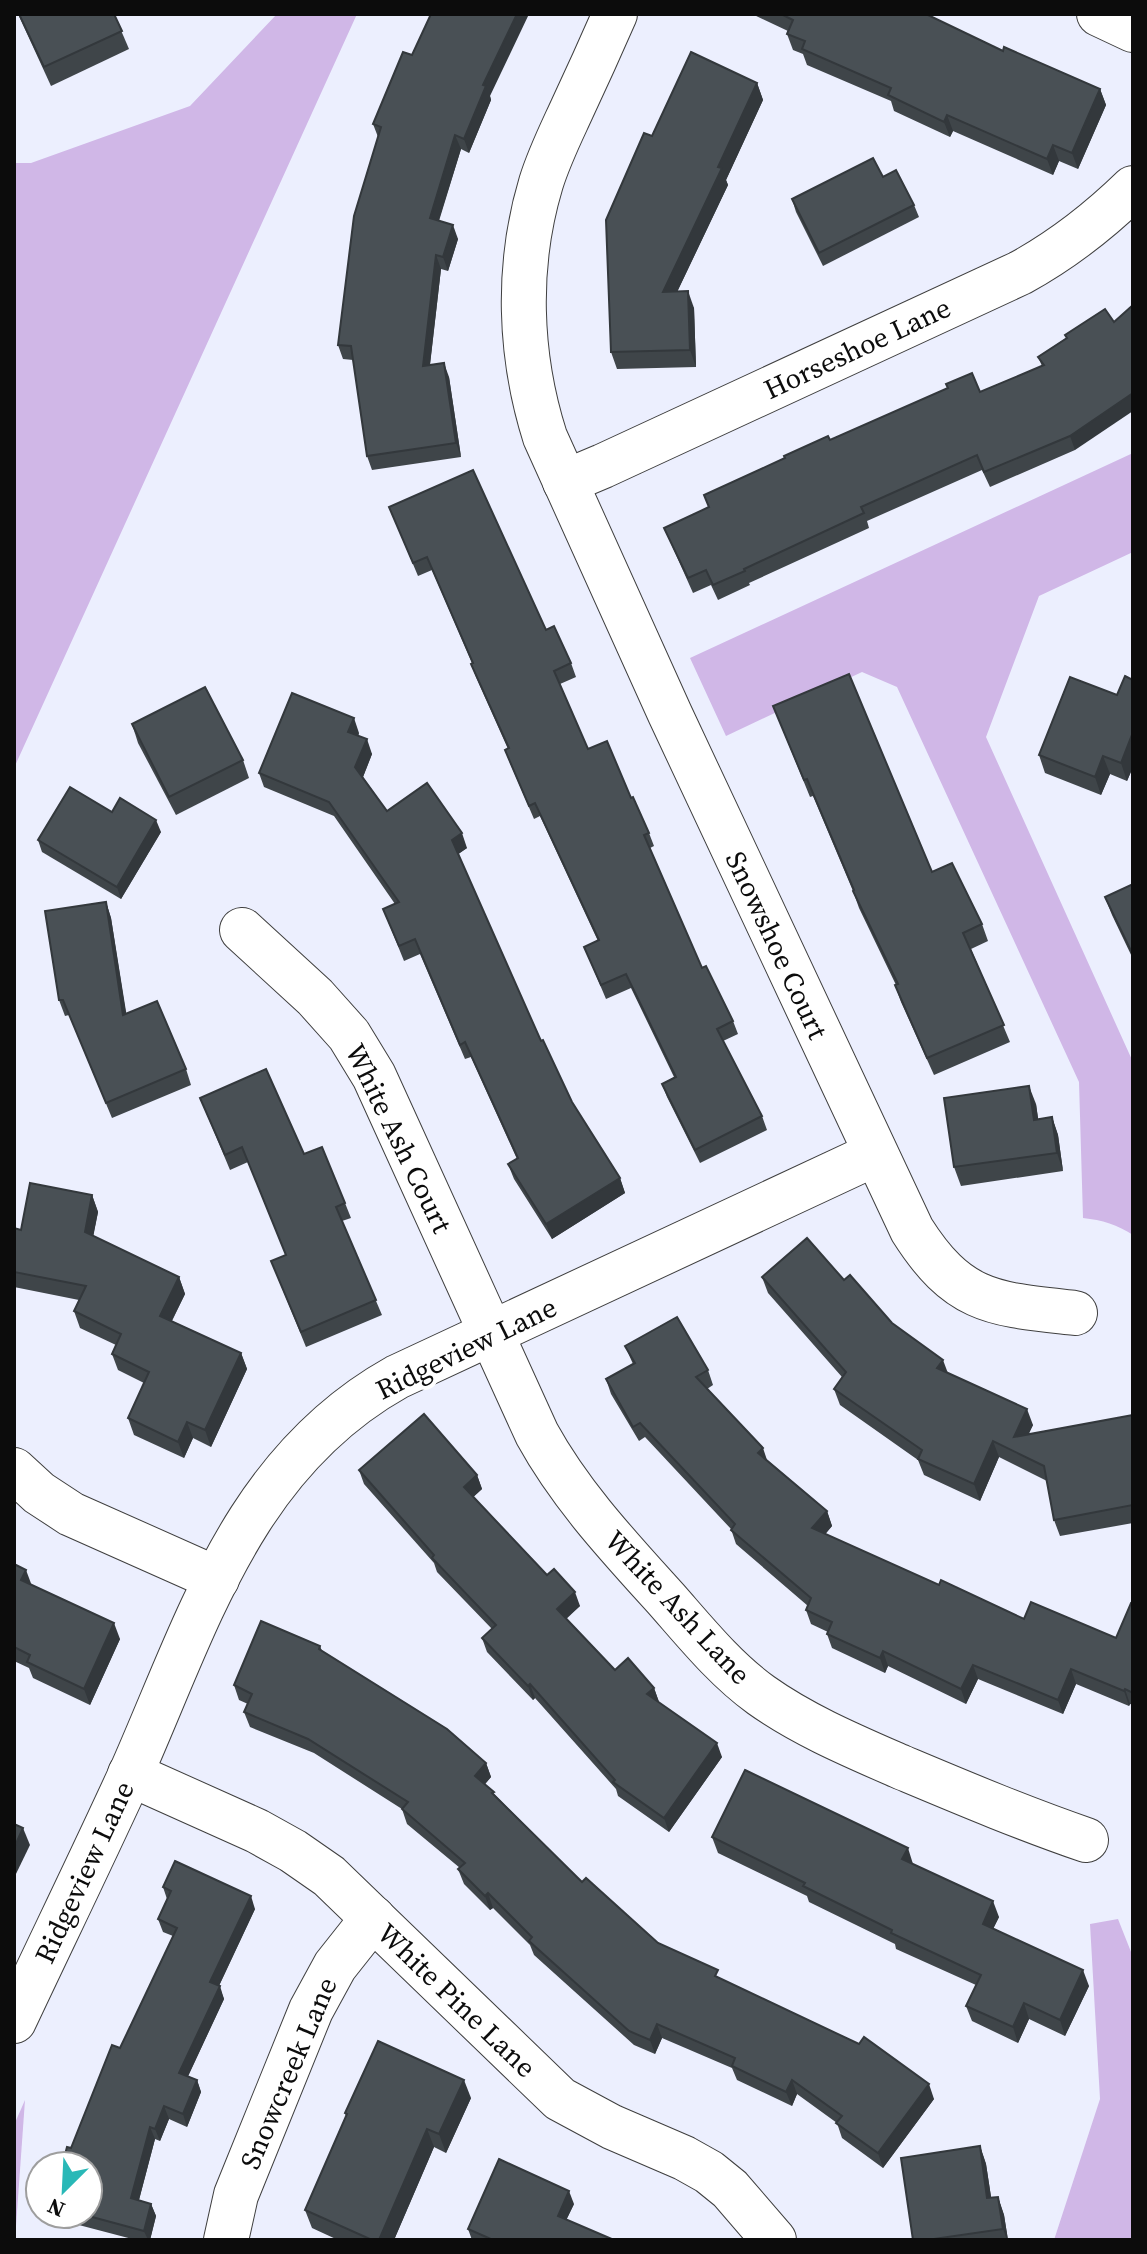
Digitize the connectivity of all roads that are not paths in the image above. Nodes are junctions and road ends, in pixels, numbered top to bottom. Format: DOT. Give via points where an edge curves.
graph roads {
  1 [pos="615,14"];
  2 [pos="1099,14"];
  3 [pos="1133,30"];
  4 [pos="1133,188"];
  5 [pos="565,482"];
  6 [pos="242,930"];
  7 [pos="875,1154"];
  8 [pos="1075,1313"];
  9 [pos="492,1334"];
  10 [pos="14,1470"];
  11 [pos="217,1579"];
  12 [pos="130,1774"];
  13 [pos="1086,1840"];
  14 [pos="373,1918"];
  15 [pos="14,2021"];
  16 [pos="226,2240"];
  17 [pos="774,2240"];
  1 -- 5 [label="street, Snowshoe Court" via="552,153 527,244 523,301 529,372 545,437"];
  2 -- 3 [label="street"];
  4 -- 5 [label="street, Horseshoe Lane" via="1084,232 1020,273"];
  5 -- 7 [label="street, Snowshoe Court"];
  6 -- 9 [label="street, White Ash Court" via="349,1035 374,1076"];
  7 -- 8 [label="street, Snowshoe Court" via="925,1251 958,1284 1005,1305"];
  7 -- 9 [label="street, Ridgeview Lane"];
  9 -- 11 [label="street, Ridgeview Lane" via="397,1377 324,1428 261,1501"];
  9 -- 13 [label="street, White Ash Lane" via="537,1434 570,1486 740,1678 795,1716 864,1751"];
  10 -- 11 [label="street" via="71,1514"];
  11 -- 12 [label="street, Ridgeview Lane"];
  12 -- 14 [label="street, White Pine Lane" via="293,1851"];
  12 -- 15 [label="street, Ridgeview Lane"];
  14 -- 16 [label="street, Snowcreek Lane" via="335,1966 311,2010 236,2195"];
  14 -- 17 [label="street, White Pine Lane" via="560,2099 709,2172"];
}
